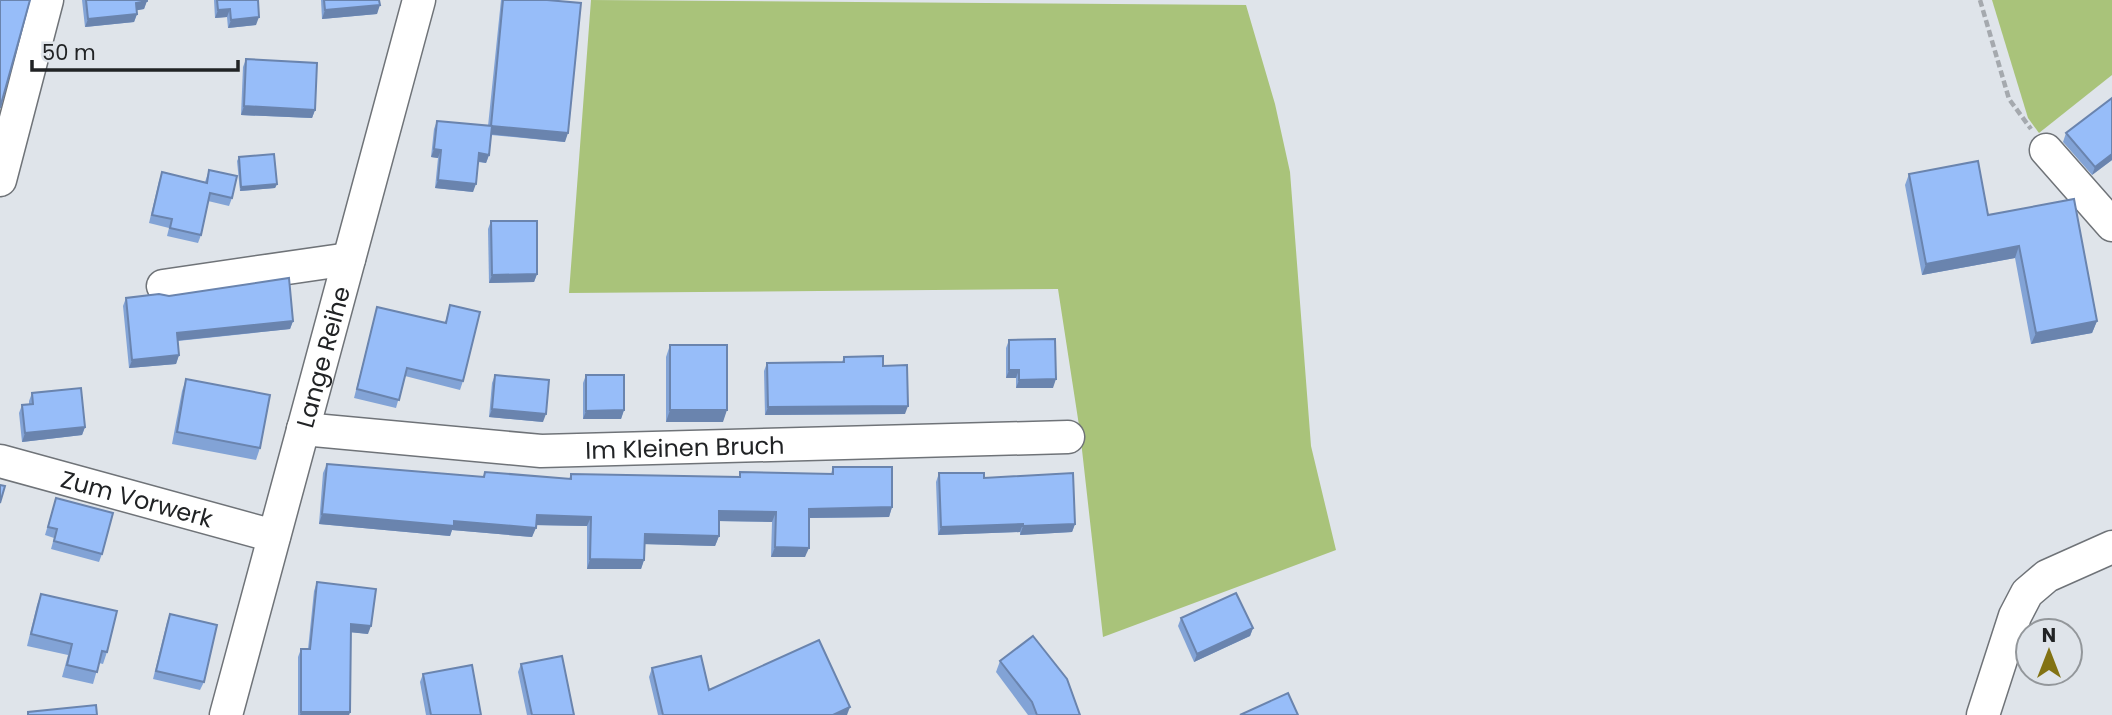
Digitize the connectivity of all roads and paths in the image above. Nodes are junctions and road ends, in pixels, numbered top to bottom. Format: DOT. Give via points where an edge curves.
graph roads {
  1 [pos="47,0"];
  2 [pos="419,0"];
  3 [pos="1980,0"];
  4 [pos="2046,149"];
  5 [pos="0,180"];
  6 [pos="2112,225"];
  7 [pos="349,259"];
  8 [pos="163,286"];
  9 [pos="303,429"];
  10 [pos="1068,437"];
  11 [pos="0,461"];
  12 [pos="274,536"];
  13 [pos="2112,547"];
  14 [pos="226,715"];
  15 [pos="1983,715"];
  1 -- 5 [label="street"];
  2 -- 7 [label="street, Lange Reihe"];
  3 -- 4 [label="path" via="2009,99"];
  4 -- 6 [label="street"];
  7 -- 8 [label="street"];
  7 -- 9 [label="street, Lange Reihe"];
  9 -- 10 [label="street, Im Kleinen Bruch" via="541,451"];
  9 -- 12 [label="street, Lange Reihe"];
  11 -- 12 [label="street, Zum Vorwerk"];
  12 -- 14 [label="street, Lange Reihe"];
  13 -- 15 [label="street" via="2047,576 2027,593"];
}
